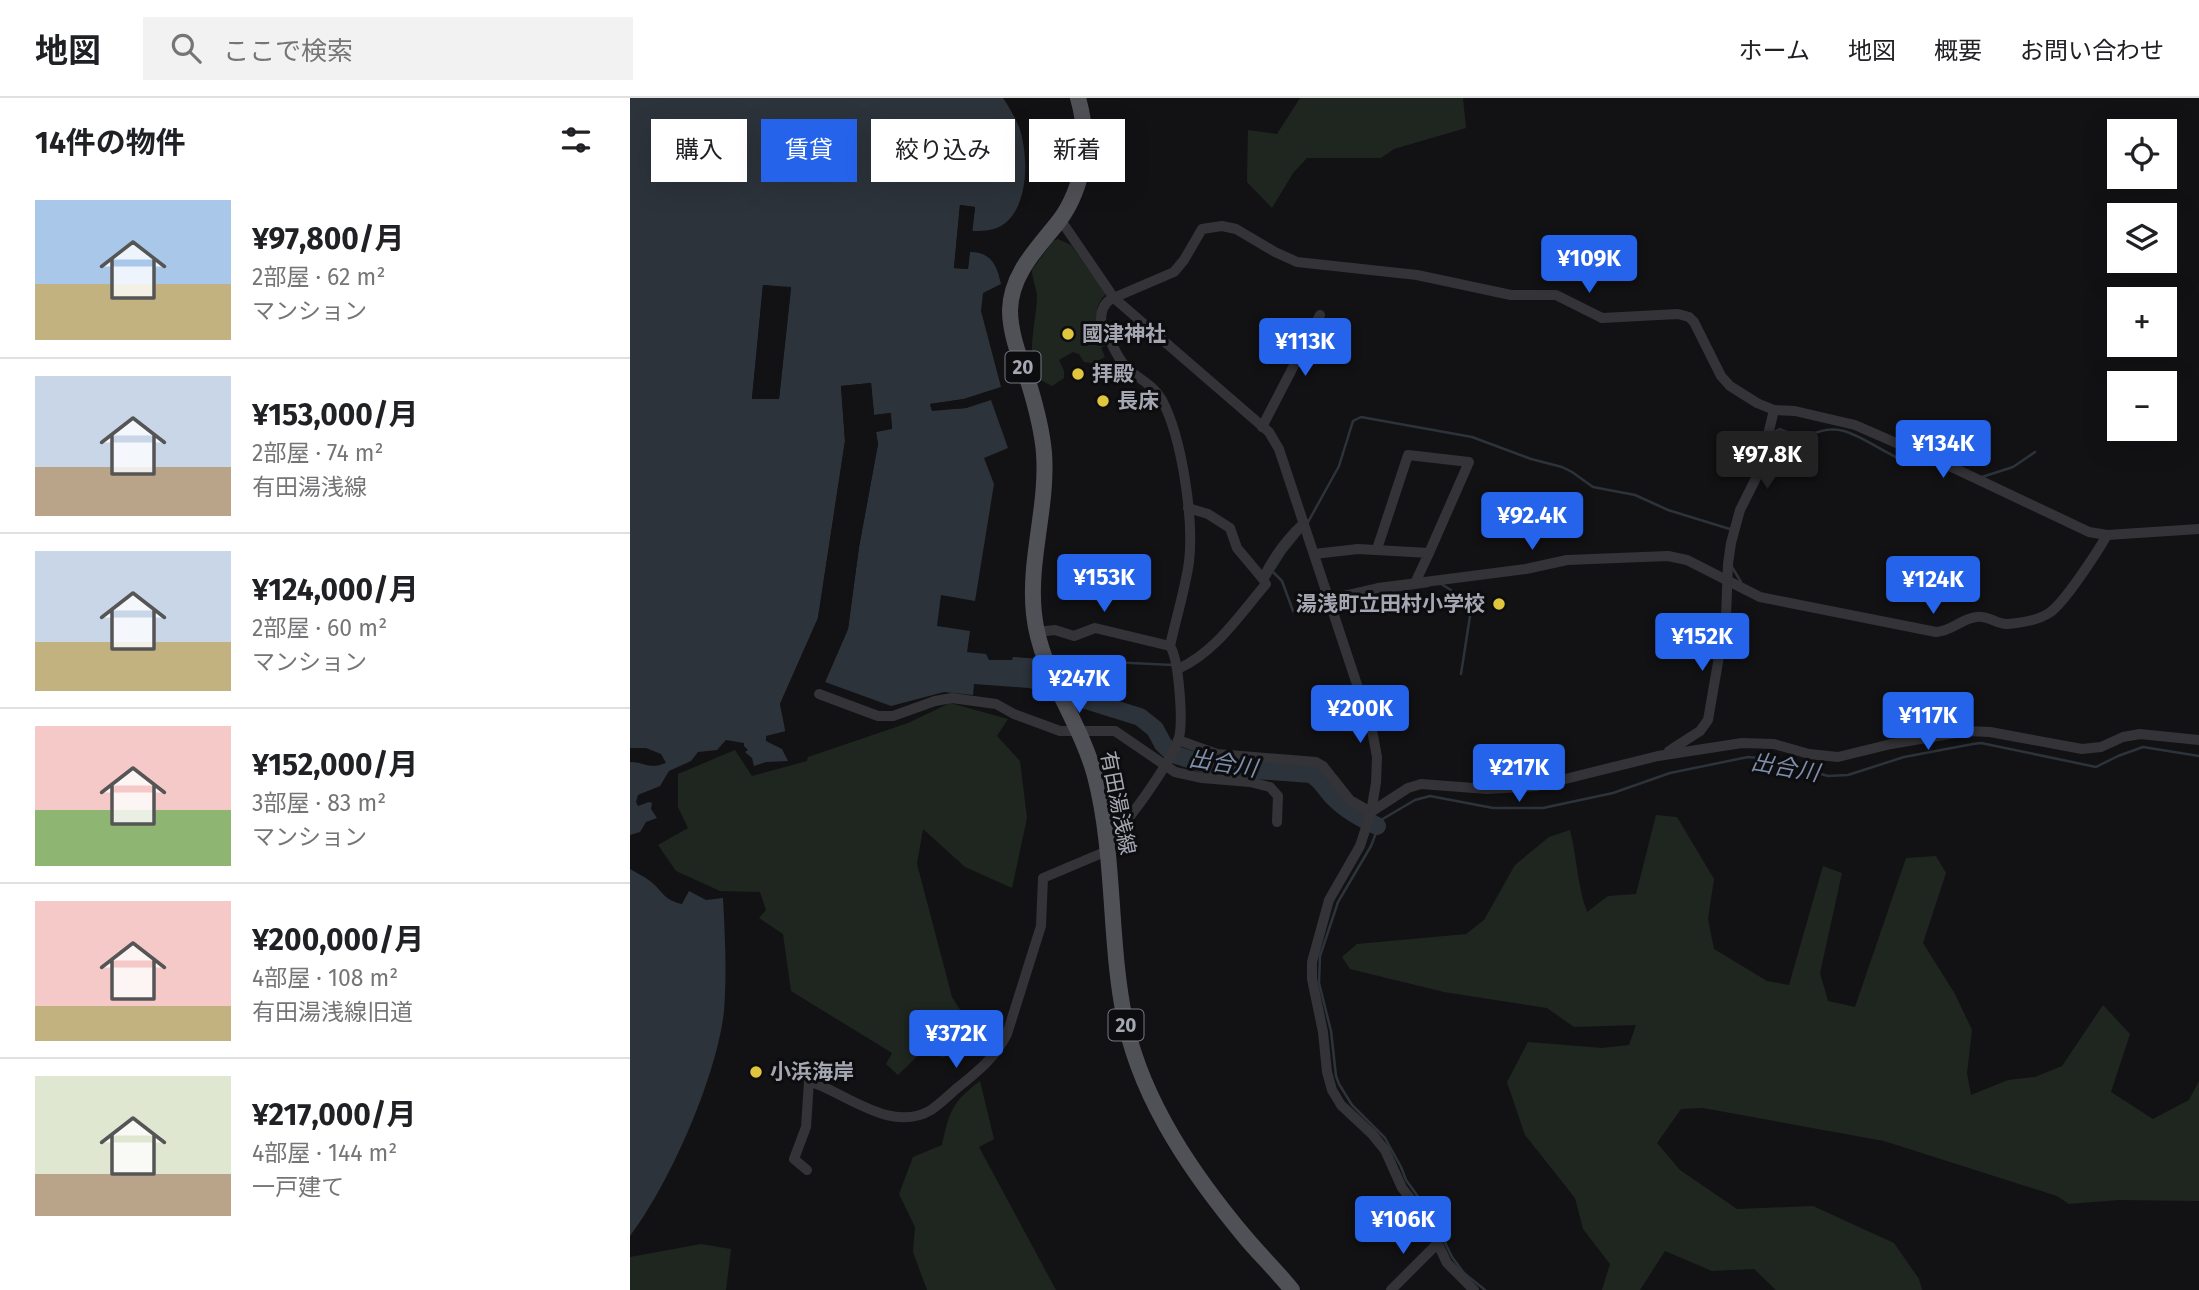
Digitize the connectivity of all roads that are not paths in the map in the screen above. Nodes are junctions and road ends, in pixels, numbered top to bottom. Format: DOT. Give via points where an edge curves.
graph roads {
  1 [pos="1078,98"];
  2 [pos="1060,219"];
  3 [pos="1114,298"];
  4 [pos="1320,315"];
  5 [pos="1774,410"];
  6 [pos="1262,427"];
  7 [pos="1188,508"];
  8 [pos="1304,523"];
  9 [pos="2199,529"];
  10 [pos="2107,535"];
  11 [pos="1377,550"];
  12 [pos="1429,553"];
  13 [pos="1314,554"];
  14 [pos="1263,579"];
  15 [pos="1728,580"];
  16 [pos="1415,583"];
  17 [pos="1330,599"];
  18 [pos="1037,632"];
  19 [pos="1170,646"];
  20 [pos="1178,669"];
  21 [pos="819,694"];
  22 [pos="1080,731"];
  23 [pos="1178,740"];
  24 [pos="2199,740"];
  25 [pos="1658,756"];
  26 [pos="1163,765"];
  27 [pos="1371,812"];
  28 [pos="1277,822"];
  29 [pos="1107,846"];
  30 [pos="807,1170"];
  31 [pos="1437,1244"];
  32 [pos="1292,1290"];
  33 [pos="1391,1290"];
  34 [pos="1474,1290"];
  1 -- 2 [label="main road, 有田湯浅線 / 20" via="1084,131 1082,162 1077,188"];
  2 -- 3 [label="street"];
  2 -- 18 [label="main road, 有田湯浅線 / 20" via="1022,270 1010,307 1036,407 1044,461 1033,587"];
  3 -- 5 [label="street" via="1174,272 1202,229 1232,227 1297,262 1417,275 1511,295 1556,295 1602,318 1689,317 1725,381"];
  3 -- 6 [label="street"];
  3 -- 7 [label="street" via="1105,304 1101,320 1125,366 1162,401 1177,441"];
  4 -- 6 [label="street"];
  5 -- 10 [label="street" via="1854,425 2089,532"];
  5 -- 15 [label="street" via="1759,472 1737,522"];
  6 -- 8 [label="street" via="1279,449"];
  7 -- 14 [label="street" via="1230,527 1237,548"];
  7 -- 19 [label="street" via="1189,559"];
  8 -- 13 [label="street"];
  8 -- 14 [label="street" via="1278,552"];
  9 -- 10 [label="street"];
  10 -- 15 [label="street" via="2063,600 2047,615 2007,624 1977,617 1945,632 1760,597"];
  11 -- 12 [label="street"];
  11 -- 12 [label="street" via="1408,455 1469,462"];
  11 -- 13 [label="street"];
  12 -- 16 [label="street"];
  13 -- 17 [label="street"];
  14 -- 20 [label="street" via="1266,584 1212,647"];
  15 -- 16 [label="street" via="1687,561 1649,556 1567,560"];
  15 -- 25 [label="street" via="1708,720 1688,741"];
  16 -- 17 [label="street"];
  17 -- 27 [label="street" via="1375,740"];
  18 -- 19 [label="street" via="1055,630 1074,636 1095,628"];
  18 -- 22 [label="main road, 有田湯浅線 / 20"];
  19 -- 20 [label="street"];
  20 -- 23 [label="street"];
  21 -- 22 [label="street" via="878,716 893,716 944,699 990,703 1060,732"];
  22 -- 26 [label="street" via="1115,732"];
  22 -- 29 [label="main road, 有田湯浅線 / 20" via="1095,776"];
  23 -- 26 [label="street"];
  23 -- 27 [label="street" via="1217,754 1317,762 1350,800"];
  24 -- 25 [label="street" via="2140,734 2082,749 1967,730 1838,757 1755,742"];
  25 -- 27 [label="street" via="1537,786 1500,789 1421,784"];
  26 -- 28 [label="street" via="1192,776 1270,787 1278,796"];
  26 -- 29 [label="street"];
  27 -- 31 [label="street" via="1360,846 1325,910 1314,946 1312,979 1326,1072 1341,1105 1385,1150 1402,1188 1425,1217"];
  29 -- 30 [label="street" via="1043,878 1041,926 1007,1034 988,1063 931,1110 906,1116 880,1114 809,1081 806,1127 794,1159"];
  29 -- 32 [label="main road, 有田湯浅線 / 20" via="1125,1020 1140,1069 1195,1172"];
  31 -- 33 [label="street"];
  31 -- 34 [label="street" via="1453,1271"];
}
